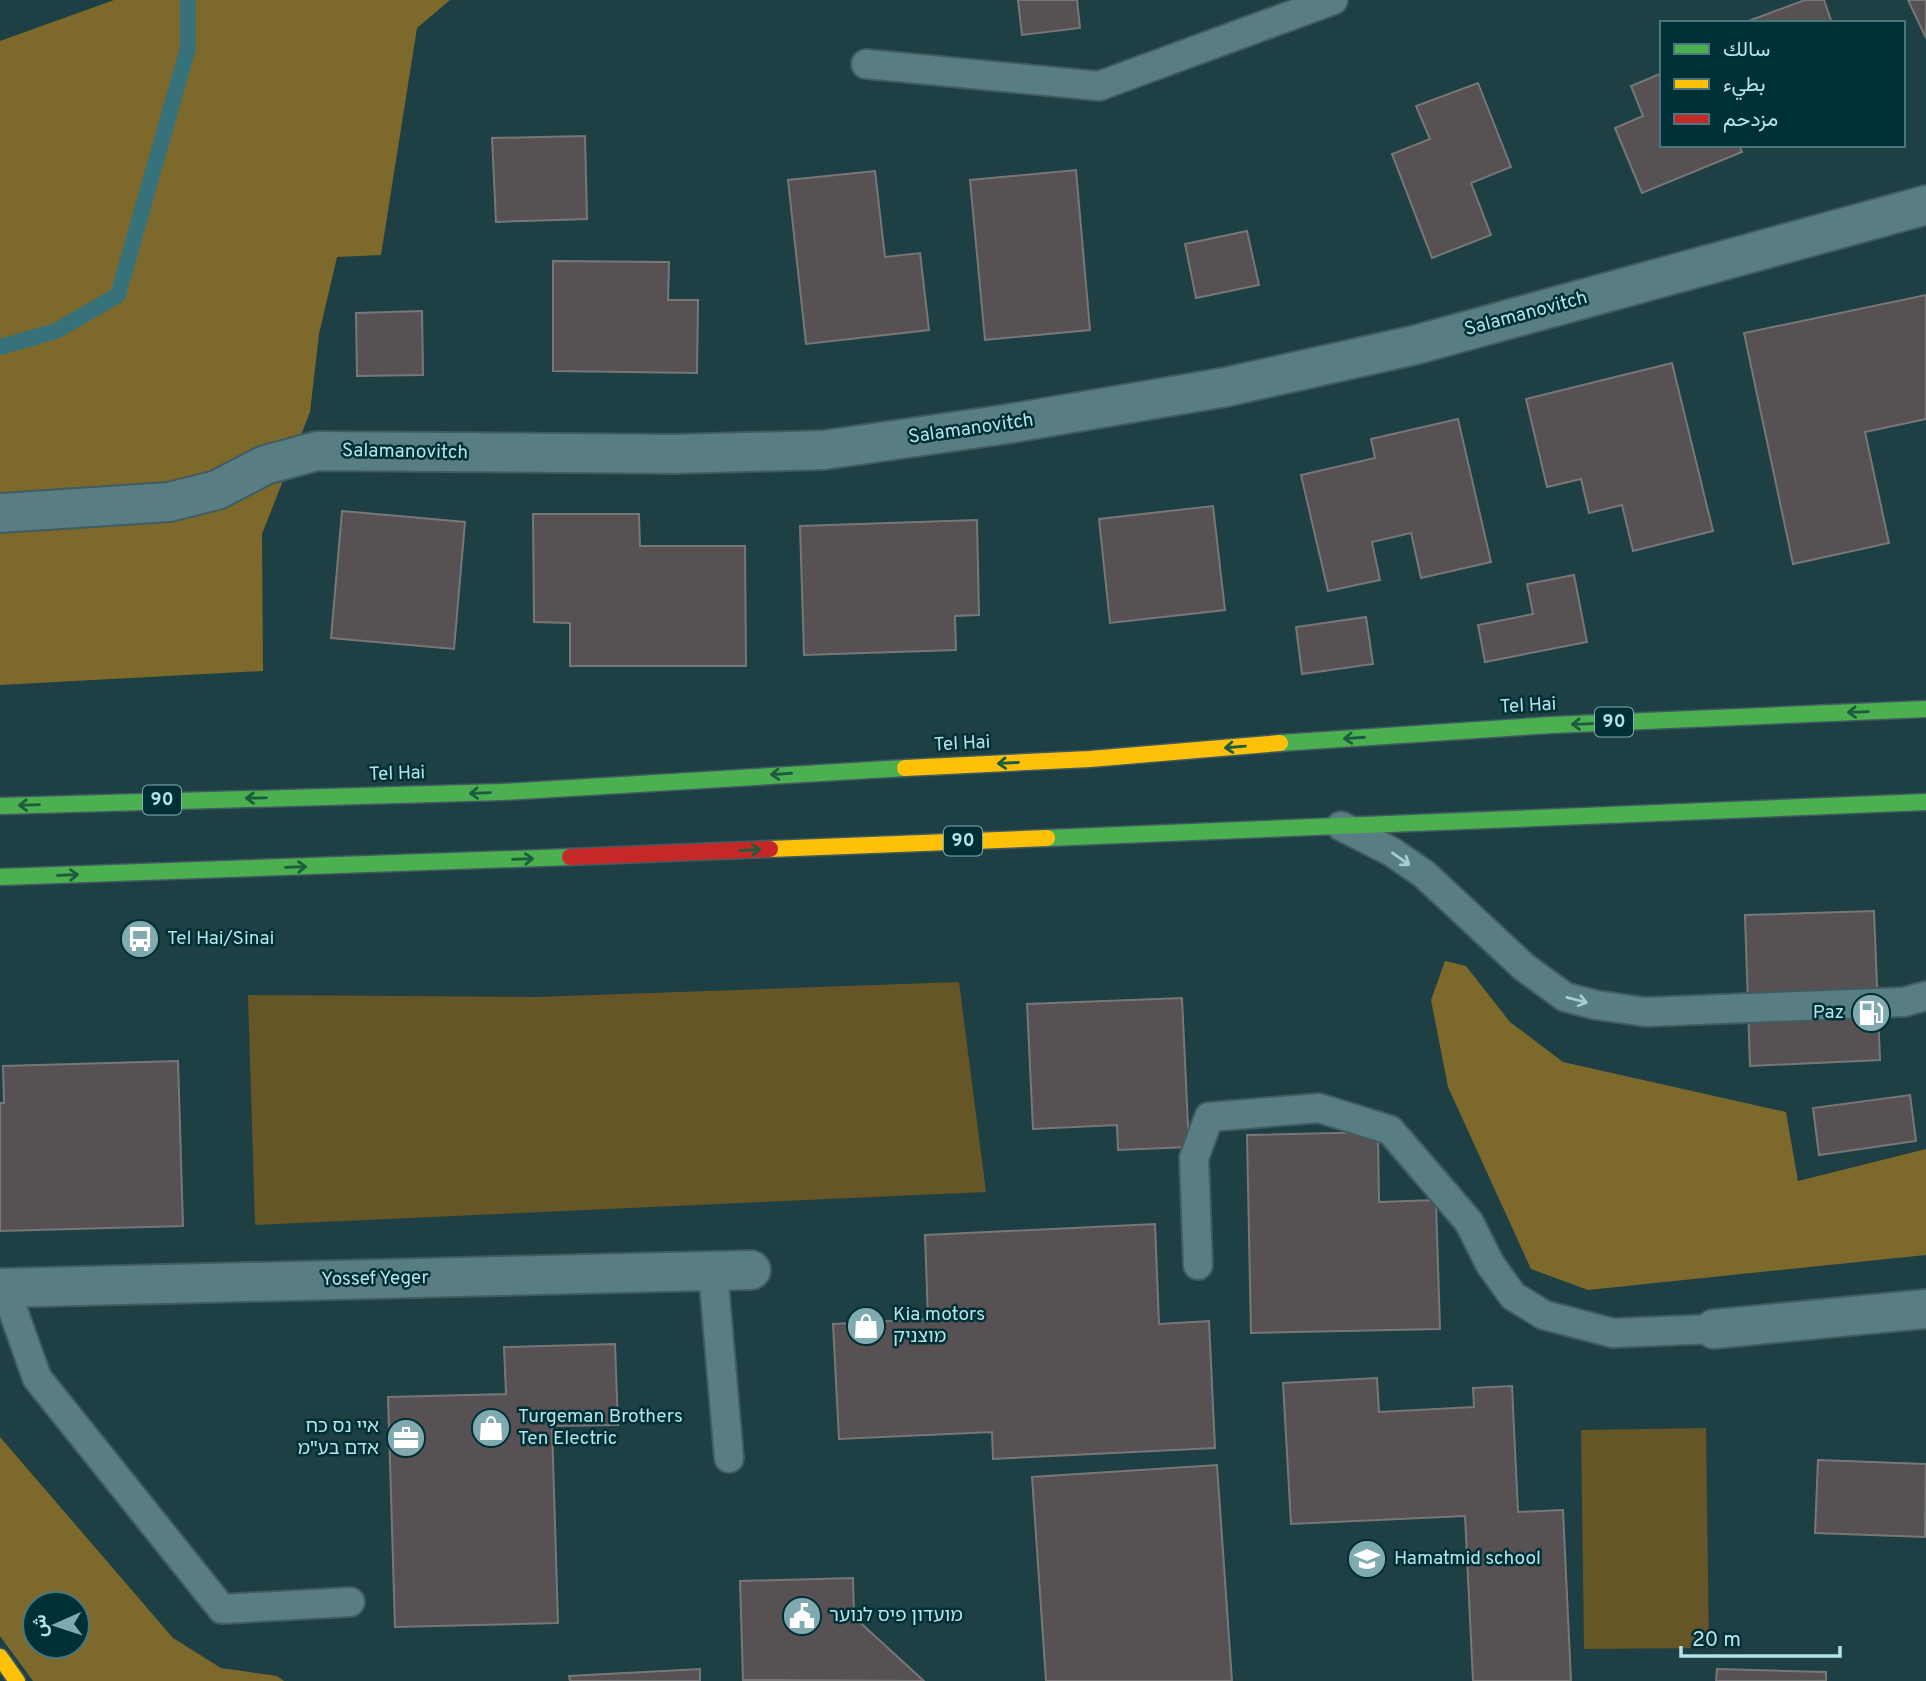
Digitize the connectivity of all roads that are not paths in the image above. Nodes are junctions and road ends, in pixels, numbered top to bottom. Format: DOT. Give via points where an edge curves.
graph roads {
  1 [pos="1333,0"];
  2 [pos="866,64"];
  3 [pos="1926,205"];
  4 [pos="0,513"];
  5 [pos="1926,709"];
  6 [pos="1926,802"];
  7 [pos="0,806"];
  8 [pos="1341,827"];
  9 [pos="5,879"];
  10 [pos="1926,996"];
  11 [pos="1198,1265"];
  12 [pos="751,1270"];
  13 [pos="713,1272"];
  14 [pos="2,1288"];
  15 [pos="1926,1310"];
  16 [pos="1714,1329"];
  17 [pos="729,1458"];
  18 [pos="350,1602"];
  19 [pos="0,1657"];
  20 [pos="17,1681"];
  1 -- 2 [label="lane" via="1099,86"];
  3 -- 4 [label="street, Salamanovitch" via="1415,345 1226,387 1007,424 810,450 674,454 317,451 265,465 217,490 169,502"];
  5 -- 7 [label="main road, Tel Hai / 90, one-way" via="1551,725 1090,759 502,792"];
  6 -- 8 [label="main road, 90"];
  9 -- 8 [label="main road, 90, one-way"];
  8 -- 10 [label="lane, one-way" via="1424,874 1524,967 1565,997 1646,1012 1904,1002"];
  11 -- 16 [label="lane" via="1194,1158 1209,1117 1319,1108 1390,1130 1469,1222 1513,1296 1544,1315 1613,1333"];
  12 -- 13 [label="street, Yossef Yeger"];
  13 -- 14 [label="street, Yossef Yeger"];
  13 -- 17 [label="lane"];
  14 -- 18 [label="lane" via="37,1378 222,1609"];
  15 -- 16 [label="street"];
  19 -- 20 [label="main road"];
}
